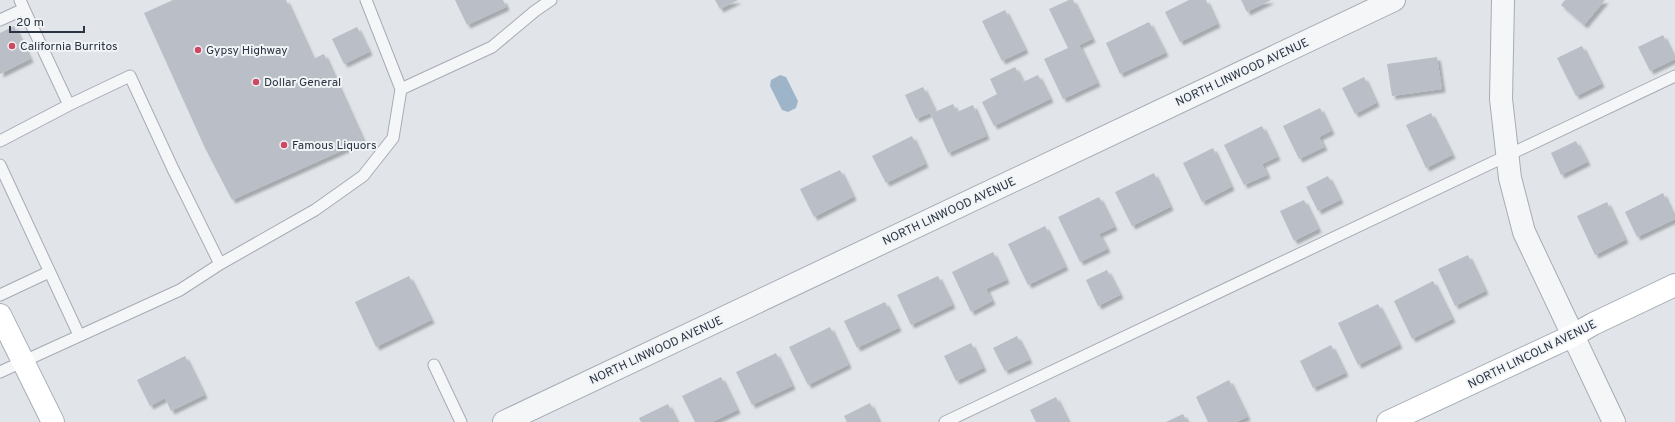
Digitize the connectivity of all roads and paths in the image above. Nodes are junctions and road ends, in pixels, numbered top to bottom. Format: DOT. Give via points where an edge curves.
graph roads {
  1 [pos="366,0"];
  2 [pos="550,0"];
  3 [pos="1394,0"];
  4 [pos="1503,0"];
  5 [pos="22,4"];
  6 [pos="0,20"];
  7 [pos="1675,76"];
  8 [pos="400,89"];
  9 [pos="69,105"];
  10 [pos="0,141"];
  11 [pos="1508,155"];
  12 [pos="0,165"];
  13 [pos="220,264"];
  14 [pos="49,272"];
  15 [pos="1675,285"];
  16 [pos="0,295"];
  17 [pos="0,315"];
  18 [pos="79,336"];
  19 [pos="1572,336"];
  20 [pos="23,361"];
  21 [pos="434,365"];
  22 [pos="0,372"];
  23 [pos="1413,417"];
  24 [pos="53,422"];
  25 [pos="461,422"];
  26 [pos="504,422"];
  27 [pos="945,422"];
  28 [pos="1388,422"];
  29 [pos="1614,422"];
  1 -- 8 [label="lane"];
  2 -- 8 [label="lane" via="492,47"];
  3 -- 26 [label="street, NORTH LINWOOD AVENUE"];
  4 -- 11 [label="street" via="1501,99"];
  5 -- 6 [label="lane"];
  5 -- 9 [label="lane"];
  7 -- 11 [label="lane"];
  8 -- 13 [label="lane" via="392,138 363,176 315,210"];
  9 -- 10 [label="lane"];
  9 -- 13 [label="lane" via="130,76"];
  11 -- 19 [label="street" via="1510,178 1524,232"];
  11 -- 27 [label="lane"];
  12 -- 14 [label="lane"];
  13 -- 18 [label="lane" via="180,290"];
  14 -- 16 [label="lane"];
  14 -- 18 [label="lane"];
  15 -- 19 [label="street, NORTH LINCOLN AVENUE"];
  17 -- 20 [label="street"];
  18 -- 20 [label="lane"];
  19 -- 23 [label="street, NORTH LINCOLN AVENUE"];
  19 -- 29 [label="street"];
  20 -- 22 [label="lane"];
  20 -- 24 [label="street"];
  21 -- 25 [label="lane"];
  23 -- 28 [label="street, NORTH LINCOLN AVENUE"];
}
